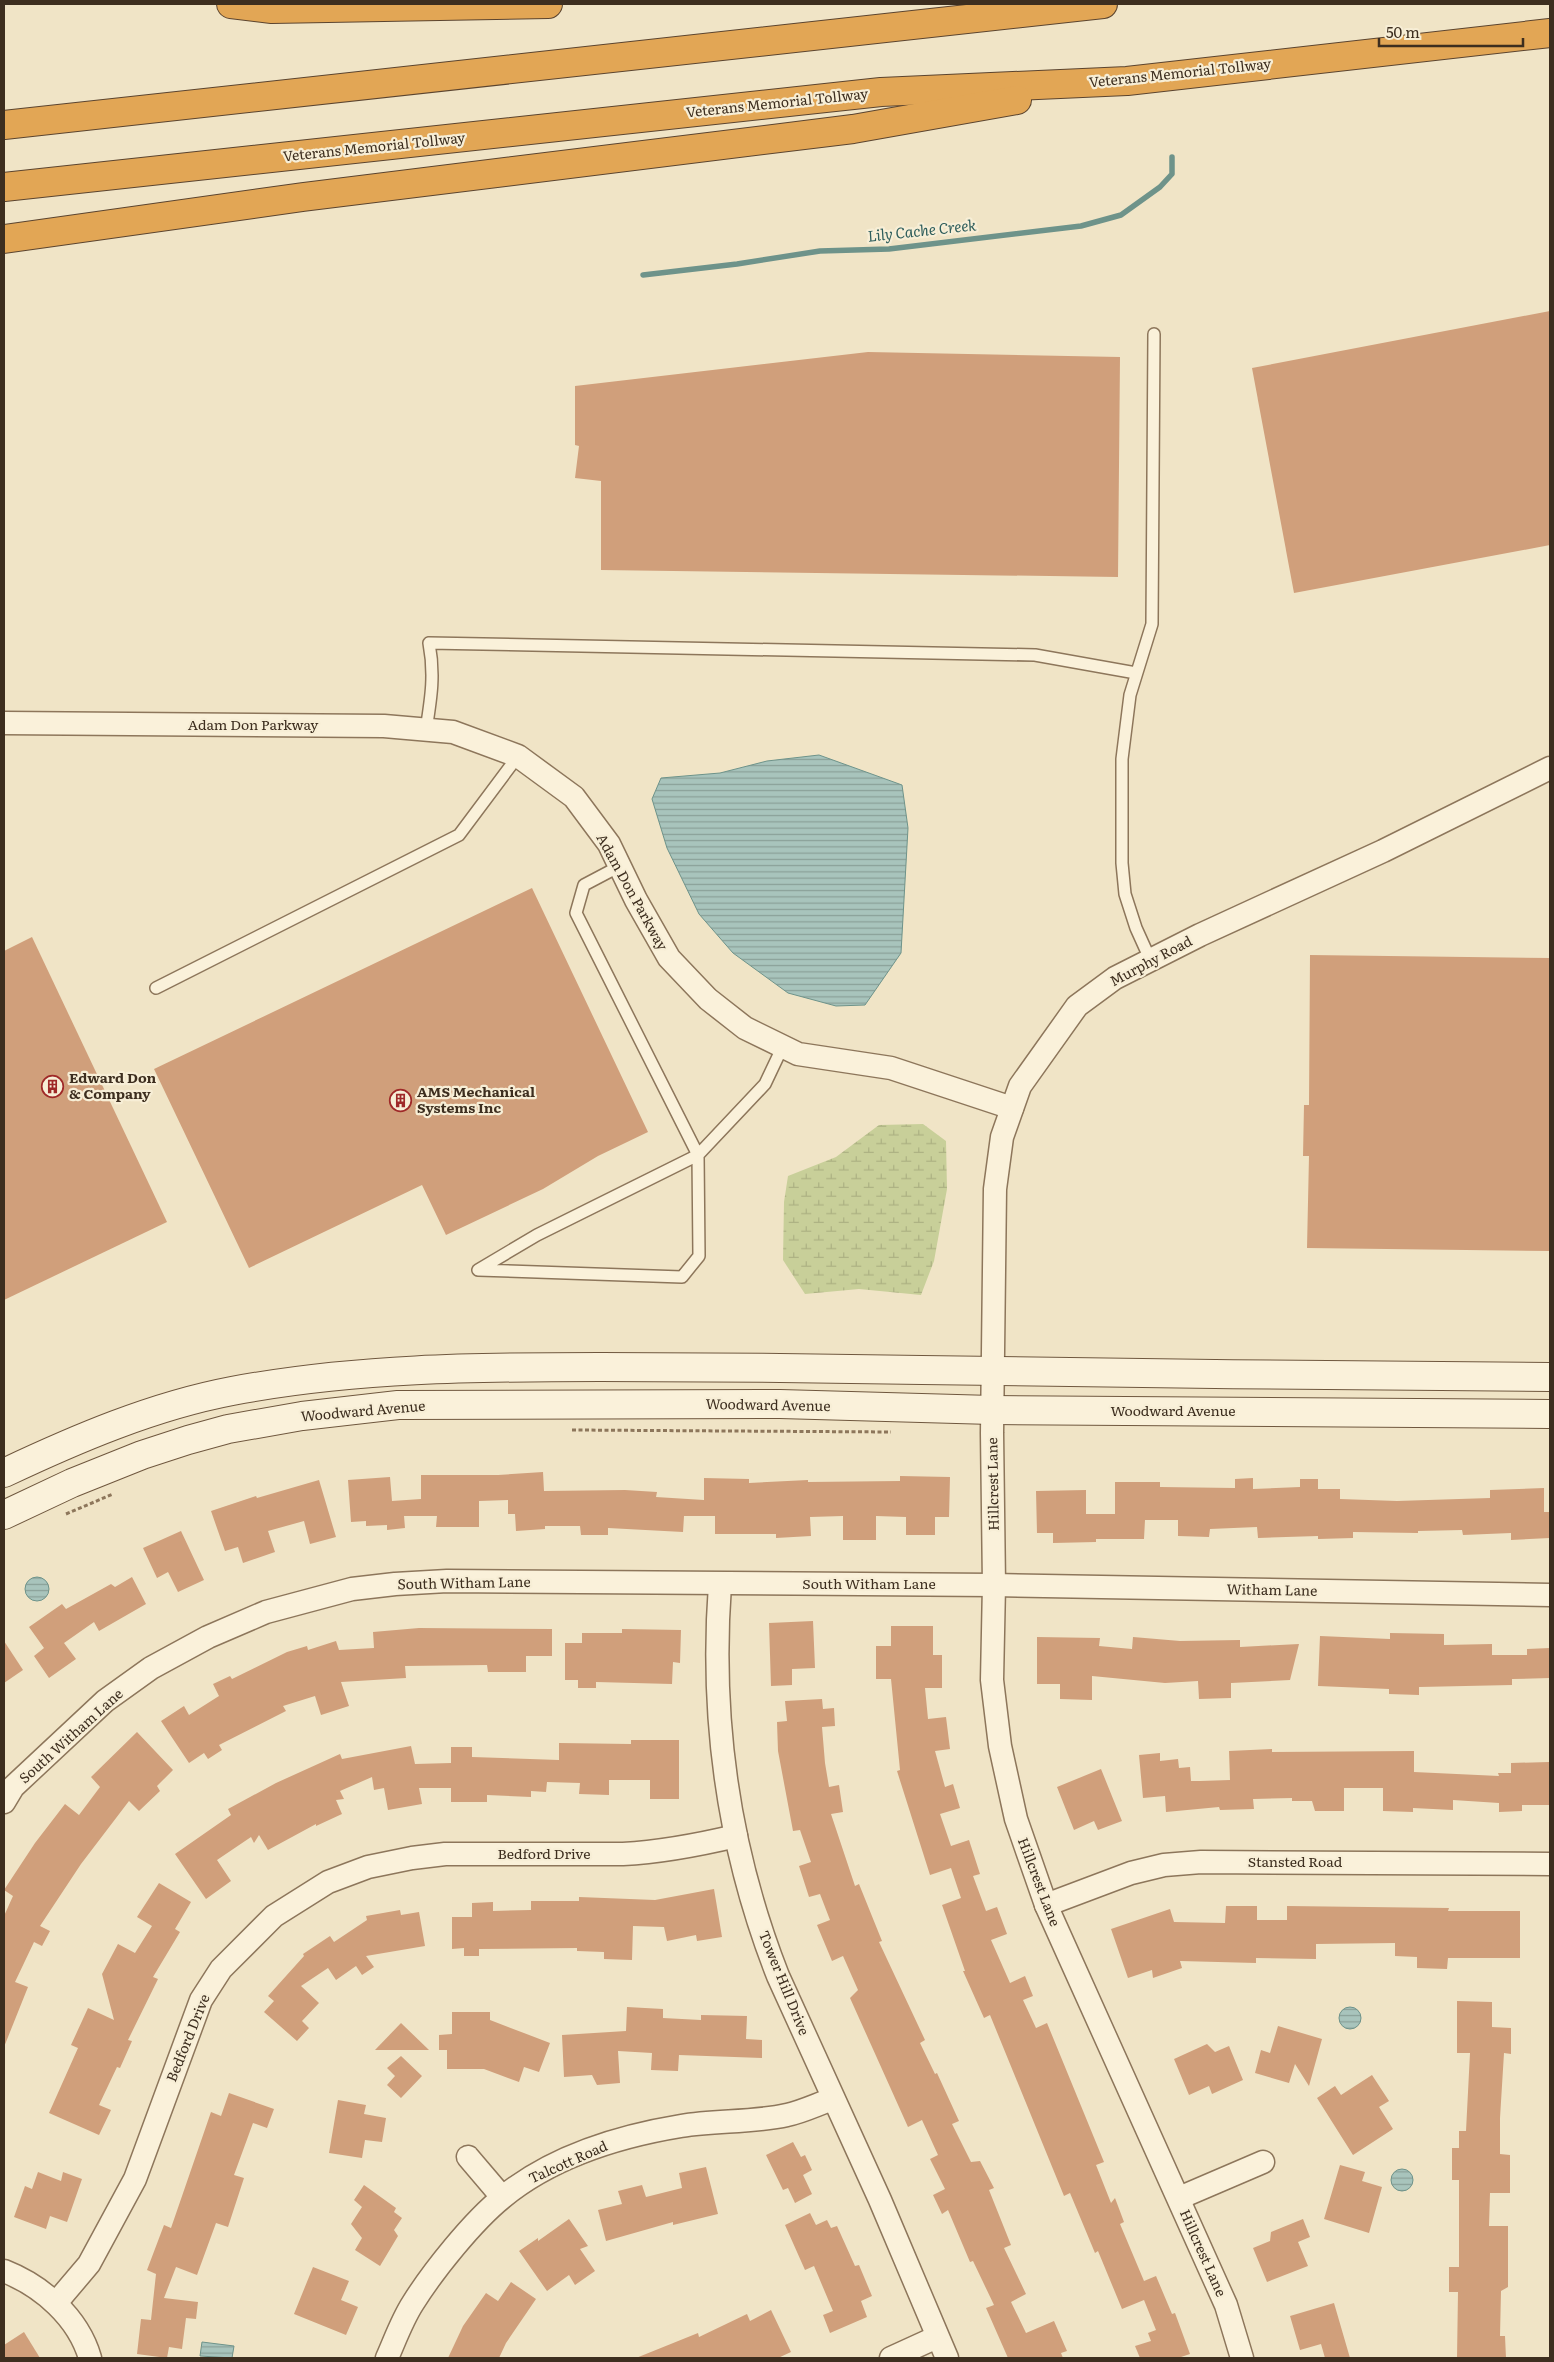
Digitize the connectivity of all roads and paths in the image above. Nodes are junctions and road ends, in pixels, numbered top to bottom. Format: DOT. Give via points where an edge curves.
graph roads {
  1 [pos="231,4"];
  2 [pos="548,4"];
  3 [pos="1103,4"];
  4 [pos="1550,33"];
  5 [pos="1127,81"];
  6 [pos="4,125"];
  7 [pos="4,186"];
  8 [pos="4,239"];
  9 [pos="1154,334"];
  10 [pos="1136,673"];
  11 [pos="4,723"];
  12 [pos="426,730"];
  13 [pos="518,756"];
  14 [pos="1550,768"];
  15 [pos="620,866"];
  16 [pos="1150,959"];
  17 [pos="156,988"];
  18 [pos="782,1046"];
  19 [pos="1012,1108"];
  20 [pos="698,1155"];
  21 [pos="992,1371"];
  22 [pos="1550,1377"];
  23 [pos="992,1410"];
  24 [pos="1550,1414"];
  25 [pos="565,1430"];
  26 [pos="900,1432"];
  27 [pos="4,1473"];
  28 [pos="116,1492"];
  29 [pos="64,1514"];
  30 [pos="4,1515"];
  31 [pos="720,1584"];
  32 [pos="994,1585"];
  33 [pos="1550,1595"];
  34 [pos="4,1802"];
  35 [pos="736,1836"];
  36 [pos="1550,1864"];
  37 [pos="1046,1905"];
  38 [pos="833,2099"];
  39 [pos="468,2157"];
  40 [pos="1263,2162"];
  41 [pos="502,2197"];
  42 [pos="1179,2198"];
  43 [pos="4,2271"];
  44 [pos="56,2302"];
  45 [pos="937,2337"];
  46 [pos="90,2358"];
  47 [pos="387,2358"];
  48 [pos="891,2358"];
  49 [pos="947,2358"];
  50 [pos="1242,2358"];
  1 -- 2 [label="highway" via="272,10"];
  3 -- 6 [label="highway"];
  4 -- 5 [label="highway, Veterans Memorial Tollway"];
  5 -- 7 [label="highway, Veterans Memorial Tollway" via="881,92"];
  5 -- 8 [label="highway" via="853,129 303,197"];
  9 -- 10 [label="lane" via="1152,624"];
  10 -- 12 [label="lane" via="1035,655 428,643 434,667"];
  10 -- 16 [label="lane" via="1122,759 1122,863 1125,894"];
  11 -- 12 [label="street, Adam Don Parkway" via="384,726"];
  12 -- 13 [label="street, Adam Don Parkway" via="453,732"];
  13 -- 15 [label="street, Adam Don Parkway" via="574,797 609,844"];
  13 -- 17 [label="lane" via="459,835"];
  14 -- 16 [label="street, Murphy Road" via="1384,851"];
  15 -- 18 [label="street, Adam Don Parkway" via="669,958 708,999 745,1028"];
  15 -- 20 [label="lane" via="584,885 576,913"];
  16 -- 19 [label="street, Murphy Road" via="1115,978 1077,1006 1020,1086"];
  18 -- 19 [label="street, Adam Don Parkway" via="798,1054 891,1068"];
  18 -- 20 [label="lane" via="765,1084"];
  19 -- 21 [label="street, Murphy Road" via="1001,1144 995,1189"];
  20 -- 20 [label="lane" via="699,1256 682,1277 478,1270 537,1235"];
  21 -- 22 [label="street"];
  21 -- 23 [label="street, Hillcrest Lane"];
  21 -- 27 [label="street" via="536,1367 353,1373 231,1391 190,1401 95,1434"];
  23 -- 24 [label="street, Woodward Avenue"];
  23 -- 30 [label="street, Woodward Avenue" via="780,1404 398,1405 302,1416 196,1438 72,1483"];
  23 -- 32 [label="street, Hillcrest Lane"];
  25 -- 26 [label="path"];
  28 -- 29 [label="path"];
  31 -- 32 [label="street, South Witham Lane"];
  31 -- 34 [label="street, South Witham Lane" via="447,1581 395,1584 352,1589 266,1612 208,1637 151,1668 120,1690 56,1745 14,1787"];
  31 -- 35 [label="street, Tower Hill Drive" via="716,1687 726,1781"];
  32 -- 33 [label="street, Witham Lane"];
  32 -- 37 [label="street, Hillcrest Lane" via="992,1680 1000,1746 1016,1819"];
  35 -- 38 [label="street, Tower Hill Drive" via="765,1942"];
  35 -- 44 [label="street, Bedford Drive" via="694,1846 624,1854 445,1854 412,1858 368,1867 328,1882 274,1916 221,1969 201,2000 135,2179 90,2264"];
  36 -- 37 [label="street, Stansted Road" via="1174,1864 1131,1873"];
  37 -- 42 [label="street, Hillcrest Lane"];
  38 -- 41 [label="street, Talcott Road" via="788,2115 758,2120 721,2120 639,2134 564,2161 528,2179"];
  38 -- 45 [label="street, Tower Hill Drive" via="880,2200"];
  39 -- 41 [label="street"];
  40 -- 42 [label="street"];
  41 -- 47 [label="street, Talcott Road" via="456,2246 412,2304"];
  42 -- 50 [label="street, Hillcrest Lane" via="1226,2305"];
  43 -- 44 [label="street" via="37,2287"];
  44 -- 46 [label="street" via="79,2335"];
  45 -- 48 [label="street"];
  45 -- 49 [label="street, Tower Hill Drive"];
}
